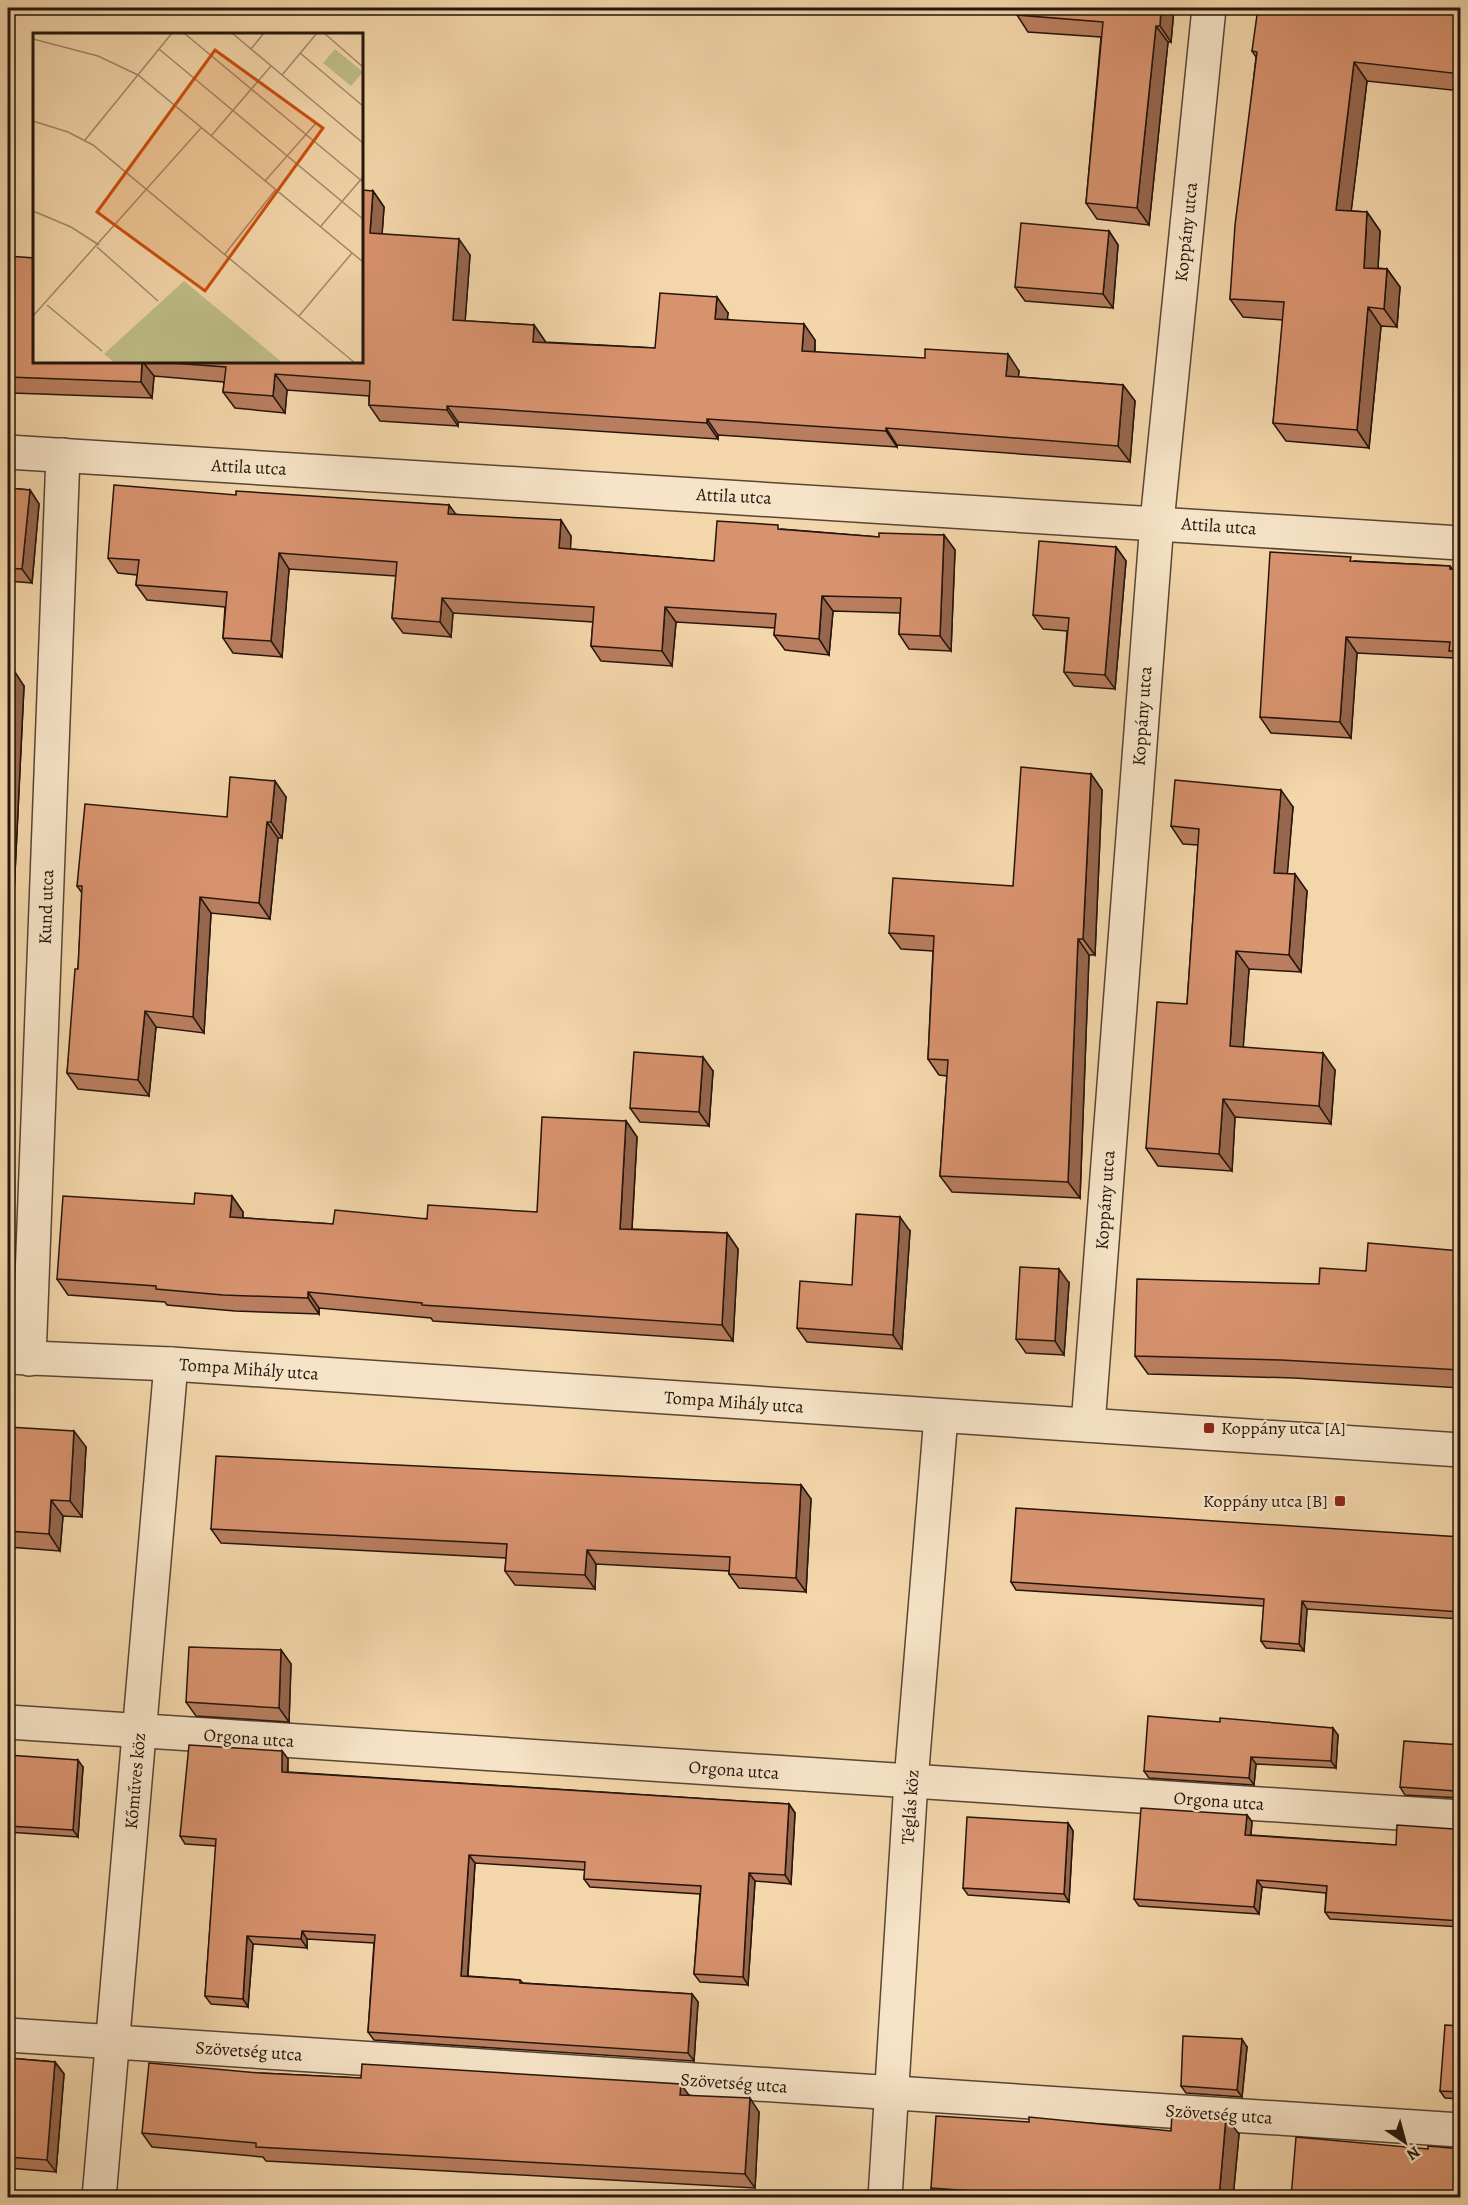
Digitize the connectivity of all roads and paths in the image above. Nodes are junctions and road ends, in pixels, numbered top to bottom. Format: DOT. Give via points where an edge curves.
graph roads {
  1 [pos="1209,8"];
  2 [pos="8,452"];
  3 [pos="63,455"];
  4 [pos="1157,522"];
  5 [pos="1461,543"];
  6 [pos="18,1358"];
  7 [pos="171,1364"];
  8 [pos="941,1416"];
  9 [pos="1088,1425"];
  10 [pos="1461,1450"];
  11 [pos="8,1722"];
  12 [pos="140,1731"];
  13 [pos="911,1781"];
  14 [pos="1461,1817"];
  15 [pos="8,2036"];
  16 [pos="113,2042"];
  17 [pos="892,2093"];
  18 [pos="1461,2130"];
  19 [pos="99,2198"];
  20 [pos="885,2198"];
  1 -- 4 [label="street, Koppány utca"];
  2 -- 3 [label="street, Attila utca"];
  3 -- 4 [label="street, Attila utca"];
  3 -- 6 [label="street, Kund utca"];
  4 -- 5 [label="street, Attila utca"];
  4 -- 9 [label="street, Koppány utca"];
  6 -- 7 [label="street, Tompa Mihály utca"];
  7 -- 8 [label="street, Tompa Mihály utca"];
  7 -- 12 [label="street, Kőműves köz"];
  8 -- 9 [label="street, Tompa Mihály utca"];
  8 -- 13 [label="street, Téglás köz"];
  9 -- 10 [label="street, Tompa Mihály utca"];
  11 -- 12 [label="street, Orgona utca"];
  12 -- 13 [label="street, Orgona utca"];
  12 -- 16 [label="street, Kőműves köz"];
  13 -- 14 [label="street, Orgona utca"];
  13 -- 17 [label="street, Téglás köz"];
  15 -- 16 [label="street, Szövetség utca"];
  16 -- 17 [label="street, Szövetség utca"];
  16 -- 19 [label="street, Kőműves köz"];
  17 -- 18 [label="street, Szövetség utca"];
  17 -- 20 [label="street, Téglás köz"];
}
